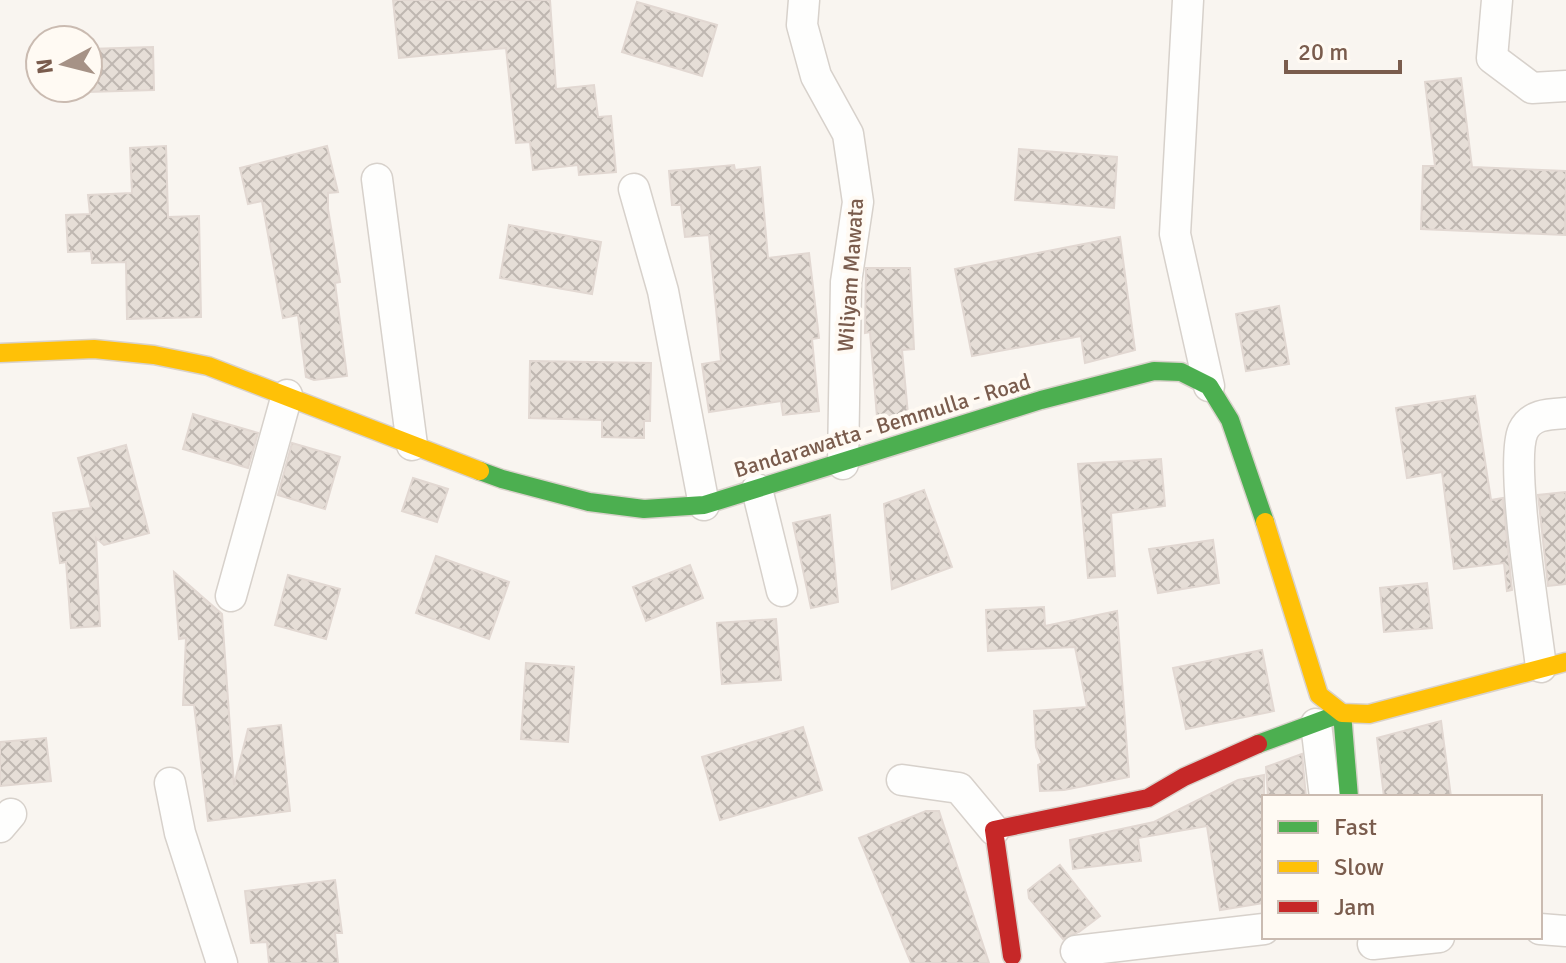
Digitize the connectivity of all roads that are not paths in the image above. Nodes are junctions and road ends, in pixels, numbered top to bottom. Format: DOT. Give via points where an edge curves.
graph roads {
  1 [pos="804,0"];
  2 [pos="1188,0"];
  3 [pos="1497,0"];
  4 [pos="1566,86"];
  5 [pos="377,179"];
  6 [pos="634,189"];
  7 [pos="0,353"];
  8 [pos="1209,386"];
  9 [pos="287,395"];
  10 [pos="1566,413"];
  11 [pos="412,445"];
  12 [pos="843,464"];
  13 [pos="757,489"];
  14 [pos="704,505"];
  15 [pos="782,591"];
  16 [pos="231,596"];
  17 [pos="1553,664"];
  18 [pos="1329,718"];
  19 [pos="902,780"];
  20 [pos="170,783"];
  21 [pos="1325,795"];
  22 [pos="1348,795"];
  23 [pos="994,830"];
  24 [pos="1262,929"];
  25 [pos="1542,929"];
  26 [pos="1566,931"];
  27 [pos="1427,939"];
  28 [pos="1374,948"];
  29 [pos="1076,951"];
  30 [pos="1012,956"];
  31 [pos="222,963"];
  1 -- 12 [label="street, Wiliyam Mawata" via="802,25 816,76 848,134 858,202 846,282"];
  2 -- 8 [label="street" via="1175,234"];
  3 -- 4 [label="street" via="1492,58 1532,88"];
  5 -- 11 [label="street"];
  6 -- 14 [label="street" via="663,291"];
  7 -- 9 [label="street, Bandarawatta - Bemmulla - Road" via="94,349 154,355 208,366"];
  8 -- 12 [label="street, Bandarawatta - Bemmulla - Road" via="1181,372 1154,371 1041,400"];
  8 -- 18 [label="street" via="1230,420"];
  9 -- 11 [label="street, Bandarawatta - Bemmulla - Road"];
  9 -- 16 [label="street"];
  10 -- 17 [label="street" via="1540,415 1524,429 1520,445 1521,501"];
  11 -- 14 [label="street, Bandarawatta - Bemmulla - Road" via="502,479 589,502 644,509"];
  12 -- 13 [label="street, Bandarawatta - Bemmulla - Road"];
  13 -- 14 [label="street, Bandarawatta - Bemmulla - Road"];
  13 -- 15 [label="street"];
  17 -- 18 [label="street" via="1369,714"];
  18 -- 21 [label="street"];
  18 -- 22 [label="street"];
  18 -- 23 [label="street" via="1261,742 1148,798"];
  19 -- 23 [label="street" via="959,788"];
  20 -- 31 [label="street" via="180,833"];
  23 -- 30 [label="street"];
  24 -- 29 [label="street"];
  25 -- 26 [label="street"];
  27 -- 28 [label="street"];
}
